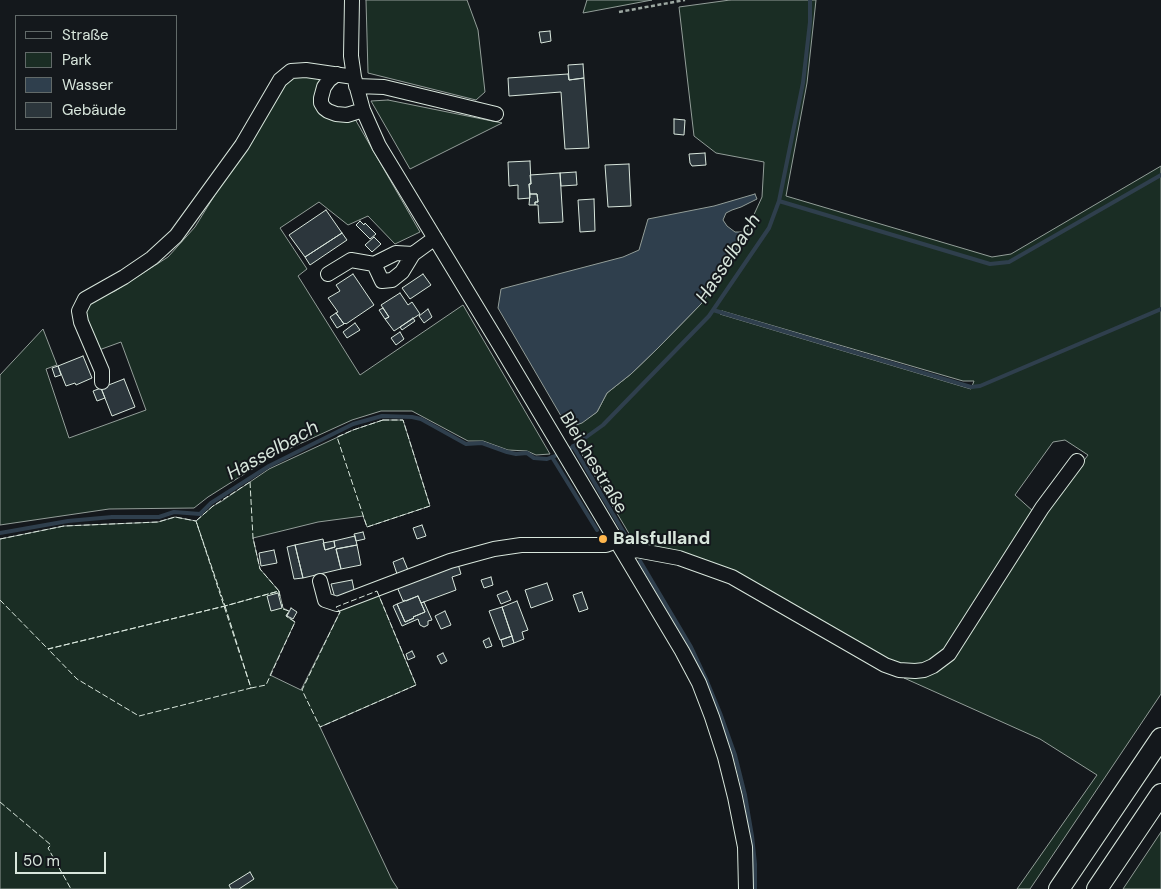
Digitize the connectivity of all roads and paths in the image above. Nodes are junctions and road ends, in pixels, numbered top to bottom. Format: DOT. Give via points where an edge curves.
graph roads {
  1 [pos="352,0"];
  2 [pos="685,0"];
  3 [pos="619,12"];
  4 [pos="337,74"];
  5 [pos="355,82"];
  6 [pos="363,110"];
  7 [pos="496,114"];
  8 [pos="435,238"];
  9 [pos="413,254"];
  10 [pos="374,264"];
  11 [pos="328,274"];
  12 [pos="102,382"];
  13 [pos="1077,461"];
  14 [pos="617,541"];
  15 [pos="624,554"];
  16 [pos="320,581"];
  17 [pos="1161,738"];
  18 [pos="1161,794"];
  19 [pos="746,889"];
  20 [pos="1059,889"];
  21 [pos="1097,889"];
  1 -- 5 [label="street, Bleichestraße" via="351,56"];
  2 -- 3 [label="path"];
  4 -- 5 [label="street"];
  4 -- 6 [label="street" via="324,87 321,98 324,108 348,115"];
  4 -- 12 [label="street" via="291,71 280,80 242,145 176,236 152,258 85,299 79,311 81,322 102,371"];
  5 -- 6 [label="street, Bleichestraße"];
  5 -- 7 [label="street"];
  6 -- 8 [label="street, Bleichestraße" via="379,146"];
  8 -- 9 [label="street"];
  8 -- 14 [label="street, Bleichestraße"];
  9 -- 10 [label="street" via="396,253"];
  9 -- 10 [label="street" via="402,272 392,280 382,281"];
  10 -- 11 [label="street" via="351,260"];
  13 -- 15 [label="street" via="1042,508 949,654 924,670 899,670 885,665 732,576 679,558 636,550"];
  14 -- 15 [label="street, Bleichestraße"];
  14 -- 16 [label="street" via="494,549 450,561 337,604 325,600"];
  15 -- 19 [label="street, Bleichestraße" via="682,651 712,717 725,757 745,847"];
  17 -- 20 [label="highway"];
  18 -- 21 [label="highway"];
}
